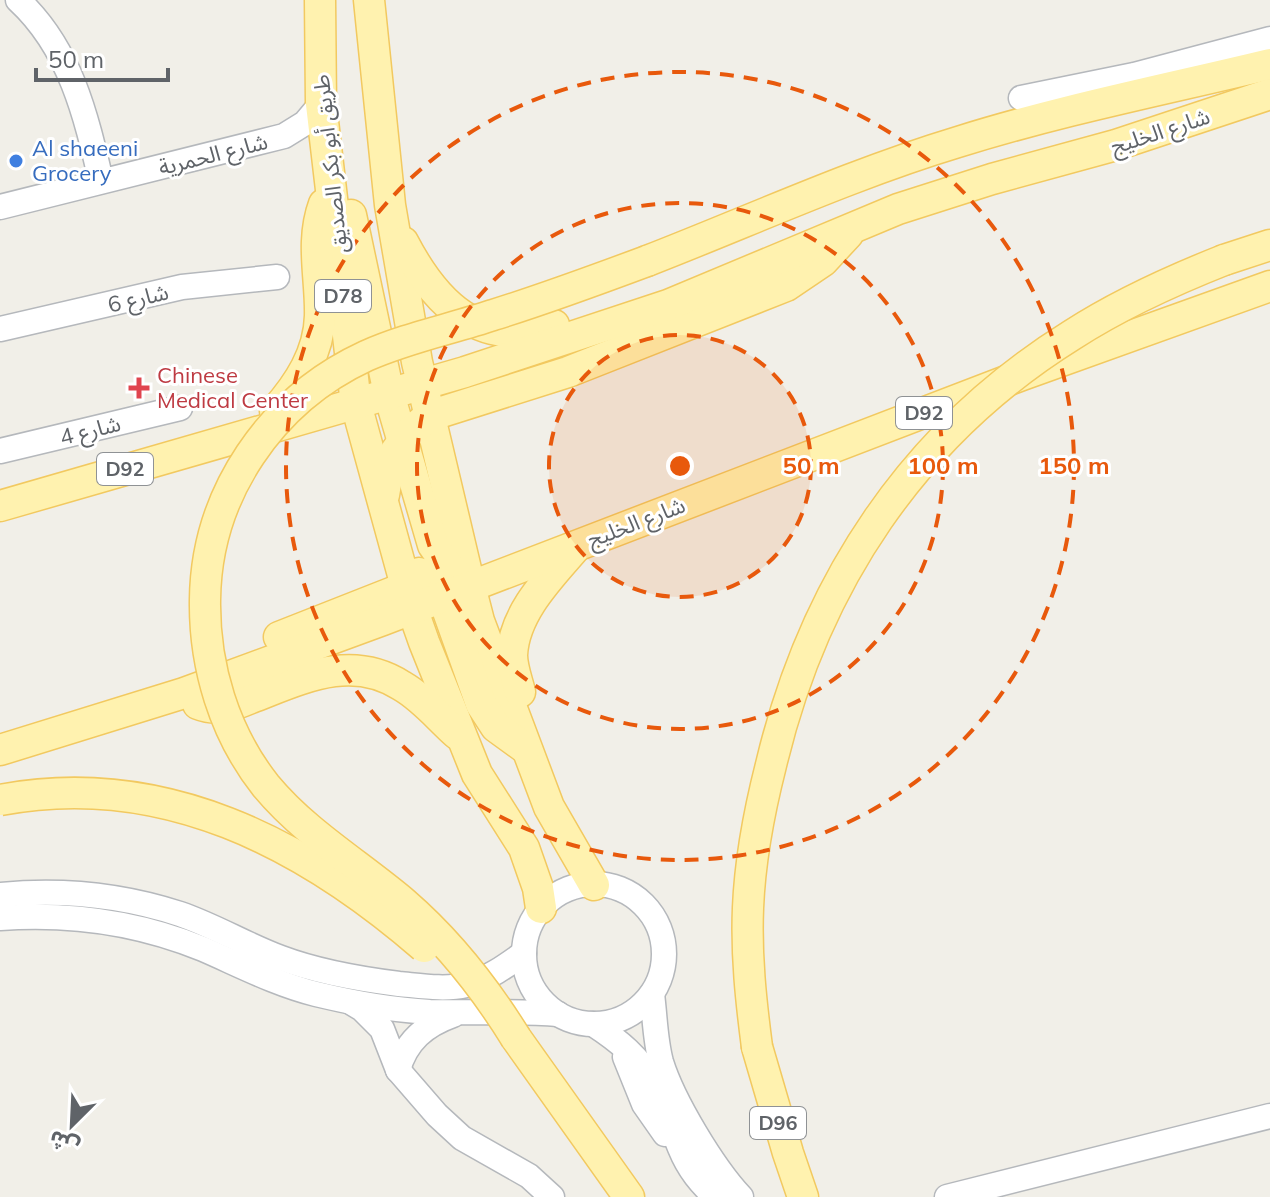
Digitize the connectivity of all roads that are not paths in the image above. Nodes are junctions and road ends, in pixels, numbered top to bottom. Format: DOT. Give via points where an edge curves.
graph roads {
  1 [pos="320,0"];
  2 [pos="369,0"];
  3 [pos="28,4"];
  4 [pos="1270,39"];
  5 [pos="1270,64"];
  6 [pos="1270,94"];
  7 [pos="1021,98"];
  8 [pos="321,104"];
  9 [pos="101,181"];
  10 [pos="330,189"];
  11 [pos="390,205"];
  12 [pos="0,207"];
  13 [pos="853,226"];
  14 [pos="1270,245"];
  15 [pos="277,277"];
  16 [pos="1270,286"];
  17 [pos="668,305"];
  18 [pos="0,329"];
  19 [pos="423,384"];
  20 [pos="389,394"];
  21 [pos="356,404"];
  22 [pos="180,408"];
  23 [pos="429,416"];
  24 [pos="251,434"];
  25 [pos="399,446"];
  26 [pos="0,451"];
  27 [pos="447,490"];
  28 [pos="385,505"];
  29 [pos="0,506"];
  30 [pos="579,544"];
  31 [pos="432,551"];
  32 [pos="456,592"];
  33 [pos="409,598"];
  34 [pos="184,693"];
  35 [pos="463,741"];
  36 [pos="525,748"];
  37 [pos="0,750"];
  38 [pos="0,800"];
  39 [pos="594,885"];
  40 [pos="0,895"];
  41 [pos="541,908"];
  42 [pos="0,918"];
  43 [pos="524,953"];
  44 [pos="655,988"];
  45 [pos="349,1001"];
  46 [pos="468,1012"];
  47 [pos="558,1014"];
  48 [pos="593,1024"];
  49 [pos="516,1038"];
  50 [pos="398,1070"];
  51 [pos="1270,1116"];
  52 [pos="552,1197"];
  53 [pos="629,1197"];
  54 [pos="716,1197"];
  55 [pos="741,1197"];
  56 [pos="803,1197"];
  57 [pos="947,1197"];
  1 -- 8 [label="main road, طريق أبو بكر الصديق / D78"];
  2 -- 11 [label="main road, D78"];
  3 -- 9 [label="street" via="52,39 84,108"];
  4 -- 7 [label="street"];
  5 -- 49 [label="main road, bridge" via="1030,122 868,173 647,261 347,365 277,419 240,469 220,515 208,564 205,617 211,670 227,719 264,783 297,819 446,944"];
  6 -- 13 [label="main road, شارع الخليج / D92"];
  8 -- 9 [label="street, شارع الحمرية" via="295,131 258,144"];
  8 -- 10 [label="main road, طريق أبو بكر الصديق / D78"];
  9 -- 12 [label="street, شارع الحمرية"];
  10 -- 20 [label="main road" via="350,211"];
  10 -- 21 [label="main road, طريق أبو بكر الصديق / D78"];
  10 -- 24 [label="main road" via="316,241 316,340 299,381"];
  11 -- 17 [label="main road" via="403,243 424,277 466,320 486,328 523,333 618,304"];
  11 -- 19 [label="main road, D78"];
  13 -- 17 [label="main road, شارع الخليج / D92"];
  13 -- 23 [label="main road" via="823,261 786,286 568,372"];
  14 -- 56 [label="main road, D96, bridge" via="1108,313 999,388 912,474 852,558 819,620 792,685 774,753 755,838 749,896 757,1047"];
  15 -- 18 [label="street, شارع 6" via="182,287"];
  16 -- 30 [label="main road, شارع الخليج / D92"];
  17 -- 19 [label="main road, شارع الخليج / D92"];
  19 -- 20 [label="main road, شارع الخليج / D92"];
  19 -- 23 [label="main road, D78"];
  20 -- 21 [label="main road, شارع الخليج / D92"];
  20 -- 25 [label="main road"];
  21 -- 24 [label="main road, شارع الخليج / D92"];
  21 -- 25 [label="main road"];
  21 -- 28 [label="main road, طريق أبو بكر الصديق / D78"];
  22 -- 26 [label="street, شارع 4"];
  23 -- 25 [label="main road"];
  23 -- 27 [label="main road, D78"];
  24 -- 29 [label="main road, شارع الخليج / D92"];
  25 -- 28 [label="main road" via="385,483"];
  25 -- 31 [label="main road"];
  27 -- 31 [label="main road"];
  27 -- 32 [label="main road, D78"];
  28 -- 33 [label="main road, طريق أبو بكر الصديق / D78"];
  30 -- 32 [label="main road, شارع الخليج / D92"];
  30 -- 36 [label="main road" via="524,614 514,642 512,658 528,724"];
  31 -- 32 [label="main road" via="449,568"];
  31 -- 33 [label="main road"];
  32 -- 33 [label="main road, شارع الخليج / D92"];
  32 -- 36 [label="main road" via="479,621"];
  33 -- 34 [label="main road, شارع الخليج / D92"];
  33 -- 35 [label="main road, طريق أبو بكر الصديق"];
  34 -- 35 [label="main road" via="202,706 221,708 318,673 371,672 403,686"];
  34 -- 37 [label="main road, شارع الخليج / D92"];
  35 -- 41 [label="main road, طريق أبو بكر الصديق" via="484,787 524,848"];
  36 -- 39 [label="main road" via="555,821"];
  38 -- 49 [label="main road, bridge" via="111,793 174,804 249,830 323,872 385,916 454,973"];
  39 -- 41 [label="street" via="560,893"];
  39 -- 44 [label="street" via="626,893 653,916 663,942 663,969"];
  40 -- 43 [label="street" via="65,893 142,903 313,969 408,985 464,985 487,978"];
  41 -- 43 [label="street"];
  42 -- 45 [label="street" via="77,917 119,923 201,949 273,980"];
  43 -- 47 [label="street" via="533,988"];
  44 -- 48 [label="street" via="632,1013"];
  44 -- 55 [label="street" via="658,1049 666,1077 717,1169"];
  45 -- 46 [label="street"];
  45 -- 50 [label="street" via="382,1029"];
  46 -- 47 [label="street"];
  46 -- 50 [label="street" via="423,1030"];
  47 -- 48 [label="street"];
  48 -- 54 [label="street" via="622,1043 653,1082 676,1146"];
  49 -- 53 [label="main road"];
  50 -- 52 [label="street" via="462,1138 520,1171"];
  51 -- 57 [label="street"];
}
